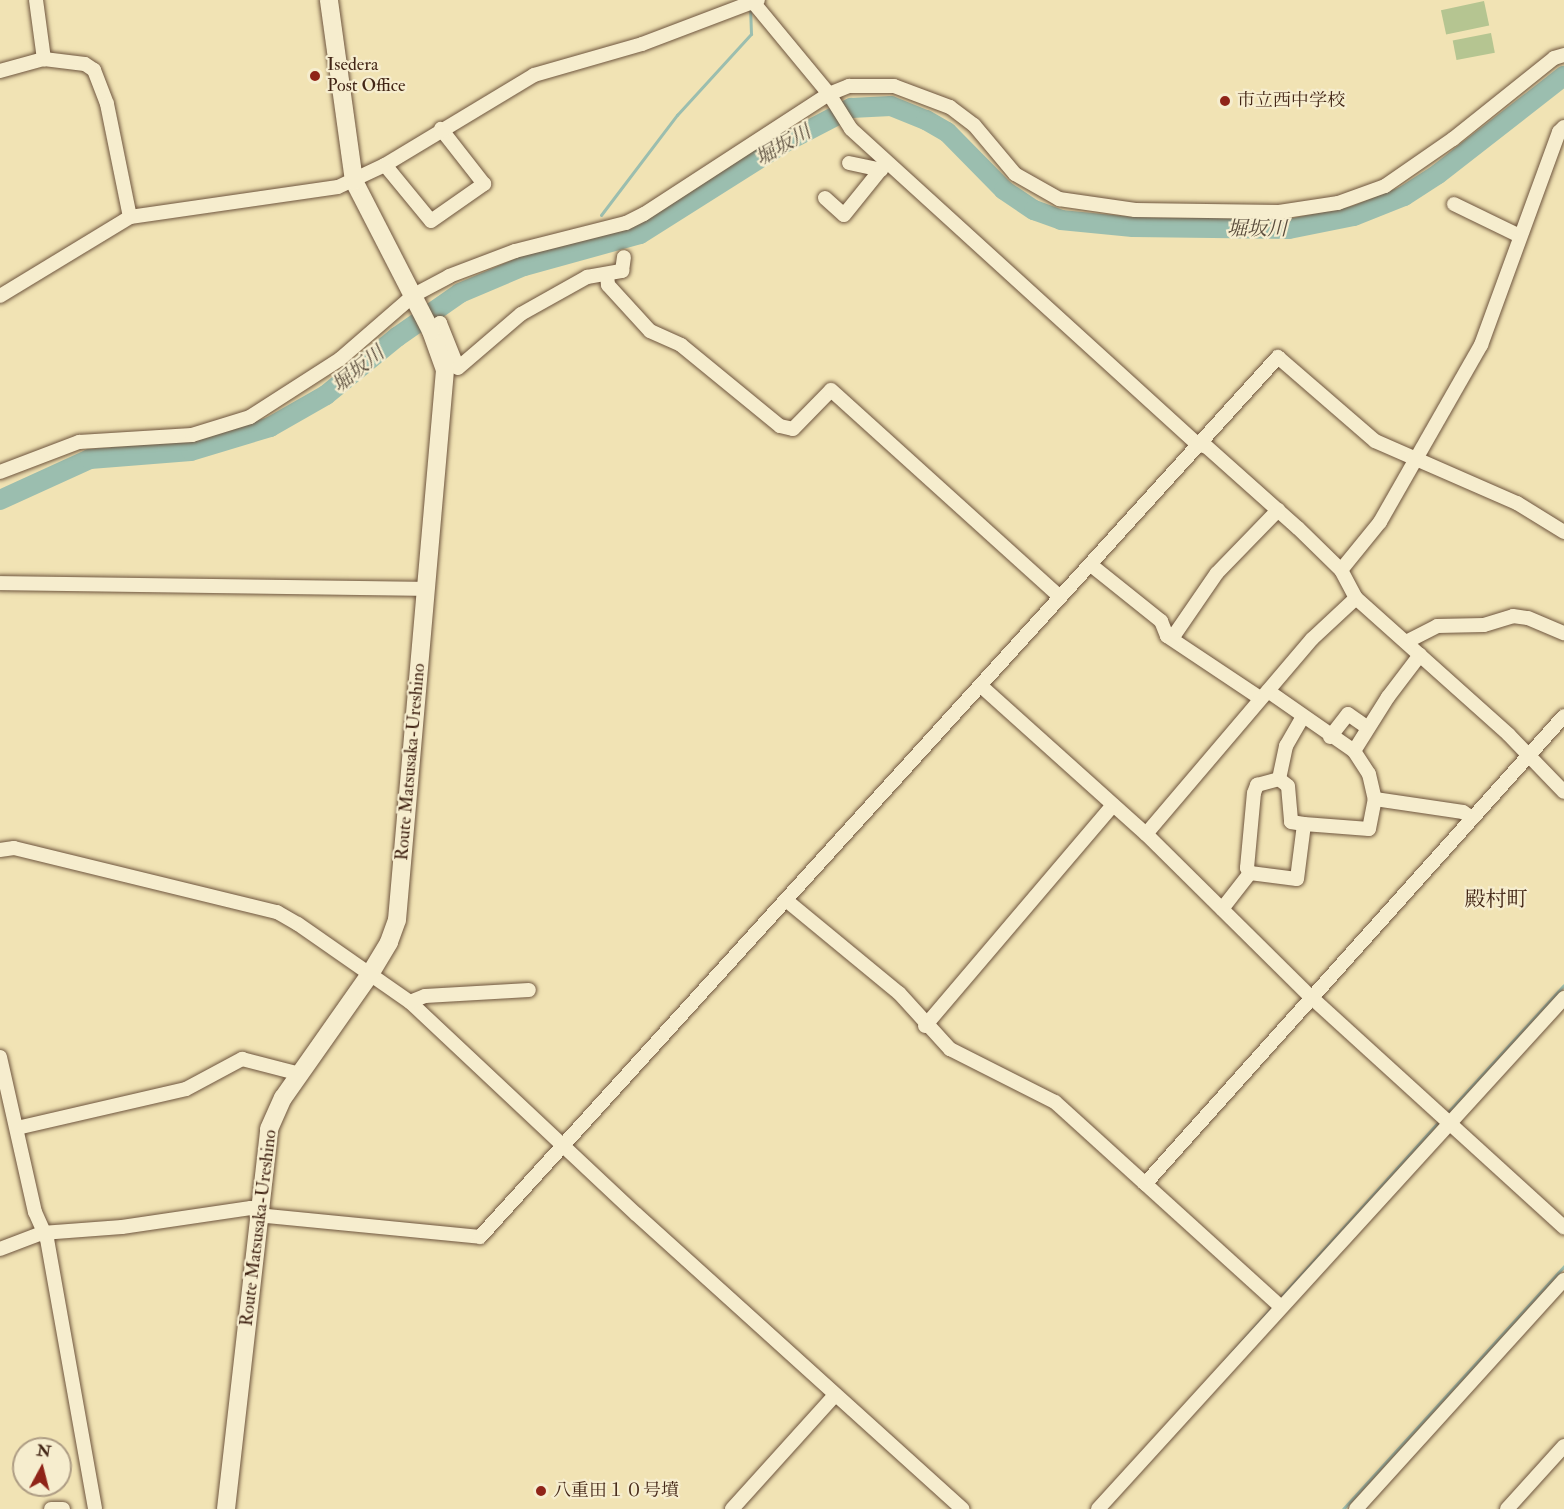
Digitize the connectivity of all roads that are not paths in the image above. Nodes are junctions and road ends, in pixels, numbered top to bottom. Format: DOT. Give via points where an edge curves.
graph roads {
  1 [pos="36,0"];
  2 [pos="329,0"];
  3 [pos="751,2"];
  4 [pos="1564,55"];
  5 [pos="44,59"];
  6 [pos="0,71"];
  7 [pos="831,96"];
  8 [pos="1564,127"];
  9 [pos="441,129"];
  10 [pos="849,163"];
  11 [pos="385,165"];
  12 [pos="884,166"];
  13 [pos="354,182"];
  14 [pos="825,198"];
  15 [pos="1454,204"];
  16 [pos="130,217"];
  17 [pos="1520,236"];
  18 [pos="624,257"];
  19 [pos="607,274"];
  20 [pos="414,295"];
  21 [pos="0,296"];
  22 [pos="431,331"];
  23 [pos="1197,444"];
  24 [pos="1417,459"];
  25 [pos="0,472"];
  26 [pos="1278,510"];
  27 [pos="1564,532"];
  28 [pos="1091,565"];
  29 [pos="1341,570"];
  30 [pos="0,583"];
  31 [pos="426,589"];
  32 [pos="1060,597"];
  33 [pos="1356,598"];
  34 [pos="1564,633"];
  35 [pos="1167,636"];
  36 [pos="1408,640"];
  37 [pos="1420,655"];
  38 [pos="981,686"];
  39 [pos="1264,695"];
  40 [pos="1564,716"];
  41 [pos="1302,718"];
  42 [pos="1368,728"];
  43 [pos="1330,737"];
  44 [pos="1354,751"];
  45 [pos="1528,757"];
  46 [pos="1279,779"];
  47 [pos="1564,792"];
  48 [pos="1375,799"];
  49 [pos="1113,805"];
  50 [pos="1472,818"];
  51 [pos="1304,824"];
  52 [pos="1146,834"];
  53 [pos="0,850"];
  54 [pos="1250,873"];
  55 [pos="786,900"];
  56 [pos="1222,909"];
  57 [pos="370,974"];
  58 [pos="529,990"];
  59 [pos="1312,998"];
  60 [pos="1564,998"];
  61 [pos="410,1002"];
  62 [pos="925,1026"];
  63 [pos="0,1057"];
  64 [pos="300,1074"];
  65 [pos="2,1076"];
  66 [pos="1445,1120"];
  67 [pos="17,1128"];
  68 [pos="563,1145"];
  69 [pos="1145,1184"];
  70 [pos="258,1213"];
  71 [pos="1564,1227"];
  72 [pos="42,1233"];
  73 [pos="0,1249"];
  74 [pos="1564,1280"];
  75 [pos="1278,1304"];
  76 [pos="835,1395"];
  77 [pos="1564,1446"];
  78 [pos="51,1509"];
  79 [pos="63,1509"];
  80 [pos="95,1509"];
  81 [pos="226,1509"];
  82 [pos="732,1509"];
  83 [pos="962,1509"];
  84 [pos="1098,1509"];
  85 [pos="1356,1509"];
  86 [pos="1507,1509"];
  1 -- 5 [label="street"];
  2 -- 13 [label="main road, Route Matsusaka-Ureshino"];
  3 -- 7 [label="street"];
  3 -- 9 [label="street" via="642,44 534,75"];
  4 -- 7 [label="street" via="1554,58 1391,183 1338,203 1279,212 1135,210 1076,203 1028,184 1001,160 974,125 938,101 877,83 849,86"];
  5 -- 6 [label="street"];
  5 -- 16 [label="street" via="85,64 94,70 107,104"];
  7 -- 12 [label="street"];
  7 -- 20 [label="street" via="626,223 515,251 450,276"];
  8 -- 17 [label="street"];
  9 -- 11 [label="street"];
  9 -- 11 [label="street" via="484,184 431,221"];
  10 -- 12 [label="street"];
  11 -- 13 [label="street"];
  12 -- 14 [label="street" via="844,215"];
  12 -- 23 [label="street"];
  13 -- 16 [label="street" via="307,194"];
  13 -- 20 [label="main road, Route Matsusaka-Ureshino"];
  15 -- 17 [label="street"];
  16 -- 21 [label="street"];
  17 -- 24 [label="street" via="1508,280 1482,345"];
  18 -- 19 [label="street" via="622,271"];
  19 -- 22 [label="street" via="587,277 521,314 458,368 440,323"];
  19 -- 32 [label="street" via="608,285 650,330 681,345 780,426 793,429 831,390"];
  20 -- 22 [label="main road, Route Matsusaka-Ureshino"];
  20 -- 25 [label="street" via="340,359 250,417 192,435 79,442"];
  22 -- 31 [label="main road, Route Matsusaka-Ureshino" via="445,370"];
  23 -- 24 [label="street" via="1278,357 1375,441"];
  23 -- 26 [label="street" via="1207,447"];
  23 -- 28 [label="street"];
  24 -- 27 [label="street" via="1517,502"];
  24 -- 29 [label="street" via="1380,522"];
  26 -- 29 [label="street"];
  26 -- 35 [label="street" via="1217,573 1175,634"];
  28 -- 32 [label="street"];
  28 -- 35 [label="street" via="1161,621"];
  29 -- 33 [label="street"];
  30 -- 31 [label="street"];
  31 -- 57 [label="main road, Route Matsusaka-Ureshino" via="397,920"];
  32 -- 38 [label="street"];
  33 -- 36 [label="street"];
  33 -- 39 [label="street" via="1312,639"];
  34 -- 36 [label="street" via="1513,616 1484,625 1437,626"];
  35 -- 39 [label="street"];
  36 -- 37 [label="street"];
  37 -- 42 [label="street"];
  37 -- 45 [label="street"];
  38 -- 49 [label="street"];
  38 -- 55 [label="street"];
  39 -- 41 [label="street"];
  39 -- 52 [label="street"];
  40 -- 45 [label="street"];
  41 -- 43 [label="street"];
  41 -- 46 [label="street" via="1286,746"];
  42 -- 43 [label="street" via="1348,714"];
  42 -- 44 [label="street"];
  43 -- 44 [label="street"];
  44 -- 48 [label="street" via="1369,774"];
  45 -- 47 [label="street"];
  45 -- 50 [label="street"];
  46 -- 51 [label="street" via="1288,786 1291,822"];
  46 -- 54 [label="street" via="1257,785 1254,793 1247,868"];
  48 -- 50 [label="street" via="1462,812"];
  48 -- 51 [label="street" via="1369,829"];
  49 -- 52 [label="street"];
  49 -- 62 [label="street"];
  50 -- 59 [label="street"];
  51 -- 54 [label="street" via="1297,879"];
  52 -- 56 [label="street"];
  53 -- 57 [label="street" via="14,848 277,912"];
  54 -- 56 [label="street"];
  55 -- 62 [label="street" via="899,993"];
  55 -- 68 [label="street"];
  56 -- 59 [label="street"];
  57 -- 61 [label="street"];
  57 -- 64 [label="main road, Route Matsusaka-Ureshino"];
  58 -- 61 [label="street" via="425,996"];
  59 -- 66 [label="street"];
  59 -- 69 [label="street"];
  60 -- 66 [label="street"];
  61 -- 68 [label="street"];
  62 -- 69 [label="street" via="950,1049 1055,1102"];
  63 -- 65 [label="street"];
  64 -- 67 [label="street" via="242,1059 186,1089"];
  64 -- 70 [label="main road, Route Matsusaka-Ureshino" via="283,1098 269,1129"];
  65 -- 67 [label="street"];
  66 -- 71 [label="street"];
  66 -- 75 [label="street"];
  67 -- 72 [label="street"];
  68 -- 70 [label="street" via="480,1237"];
  68 -- 76 [label="street"];
  69 -- 75 [label="street"];
  70 -- 72 [label="street" via="251,1208 122,1227"];
  70 -- 81 [label="main road, Route Matsusaka-Ureshino"];
  72 -- 73 [label="street"];
  72 -- 80 [label="street" via="47,1239"];
  74 -- 85 [label="street"];
  75 -- 84 [label="street"];
  76 -- 82 [label="street"];
  76 -- 83 [label="street"];
  77 -- 86 [label="street"];
  78 -- 79 [label="street"];
}
